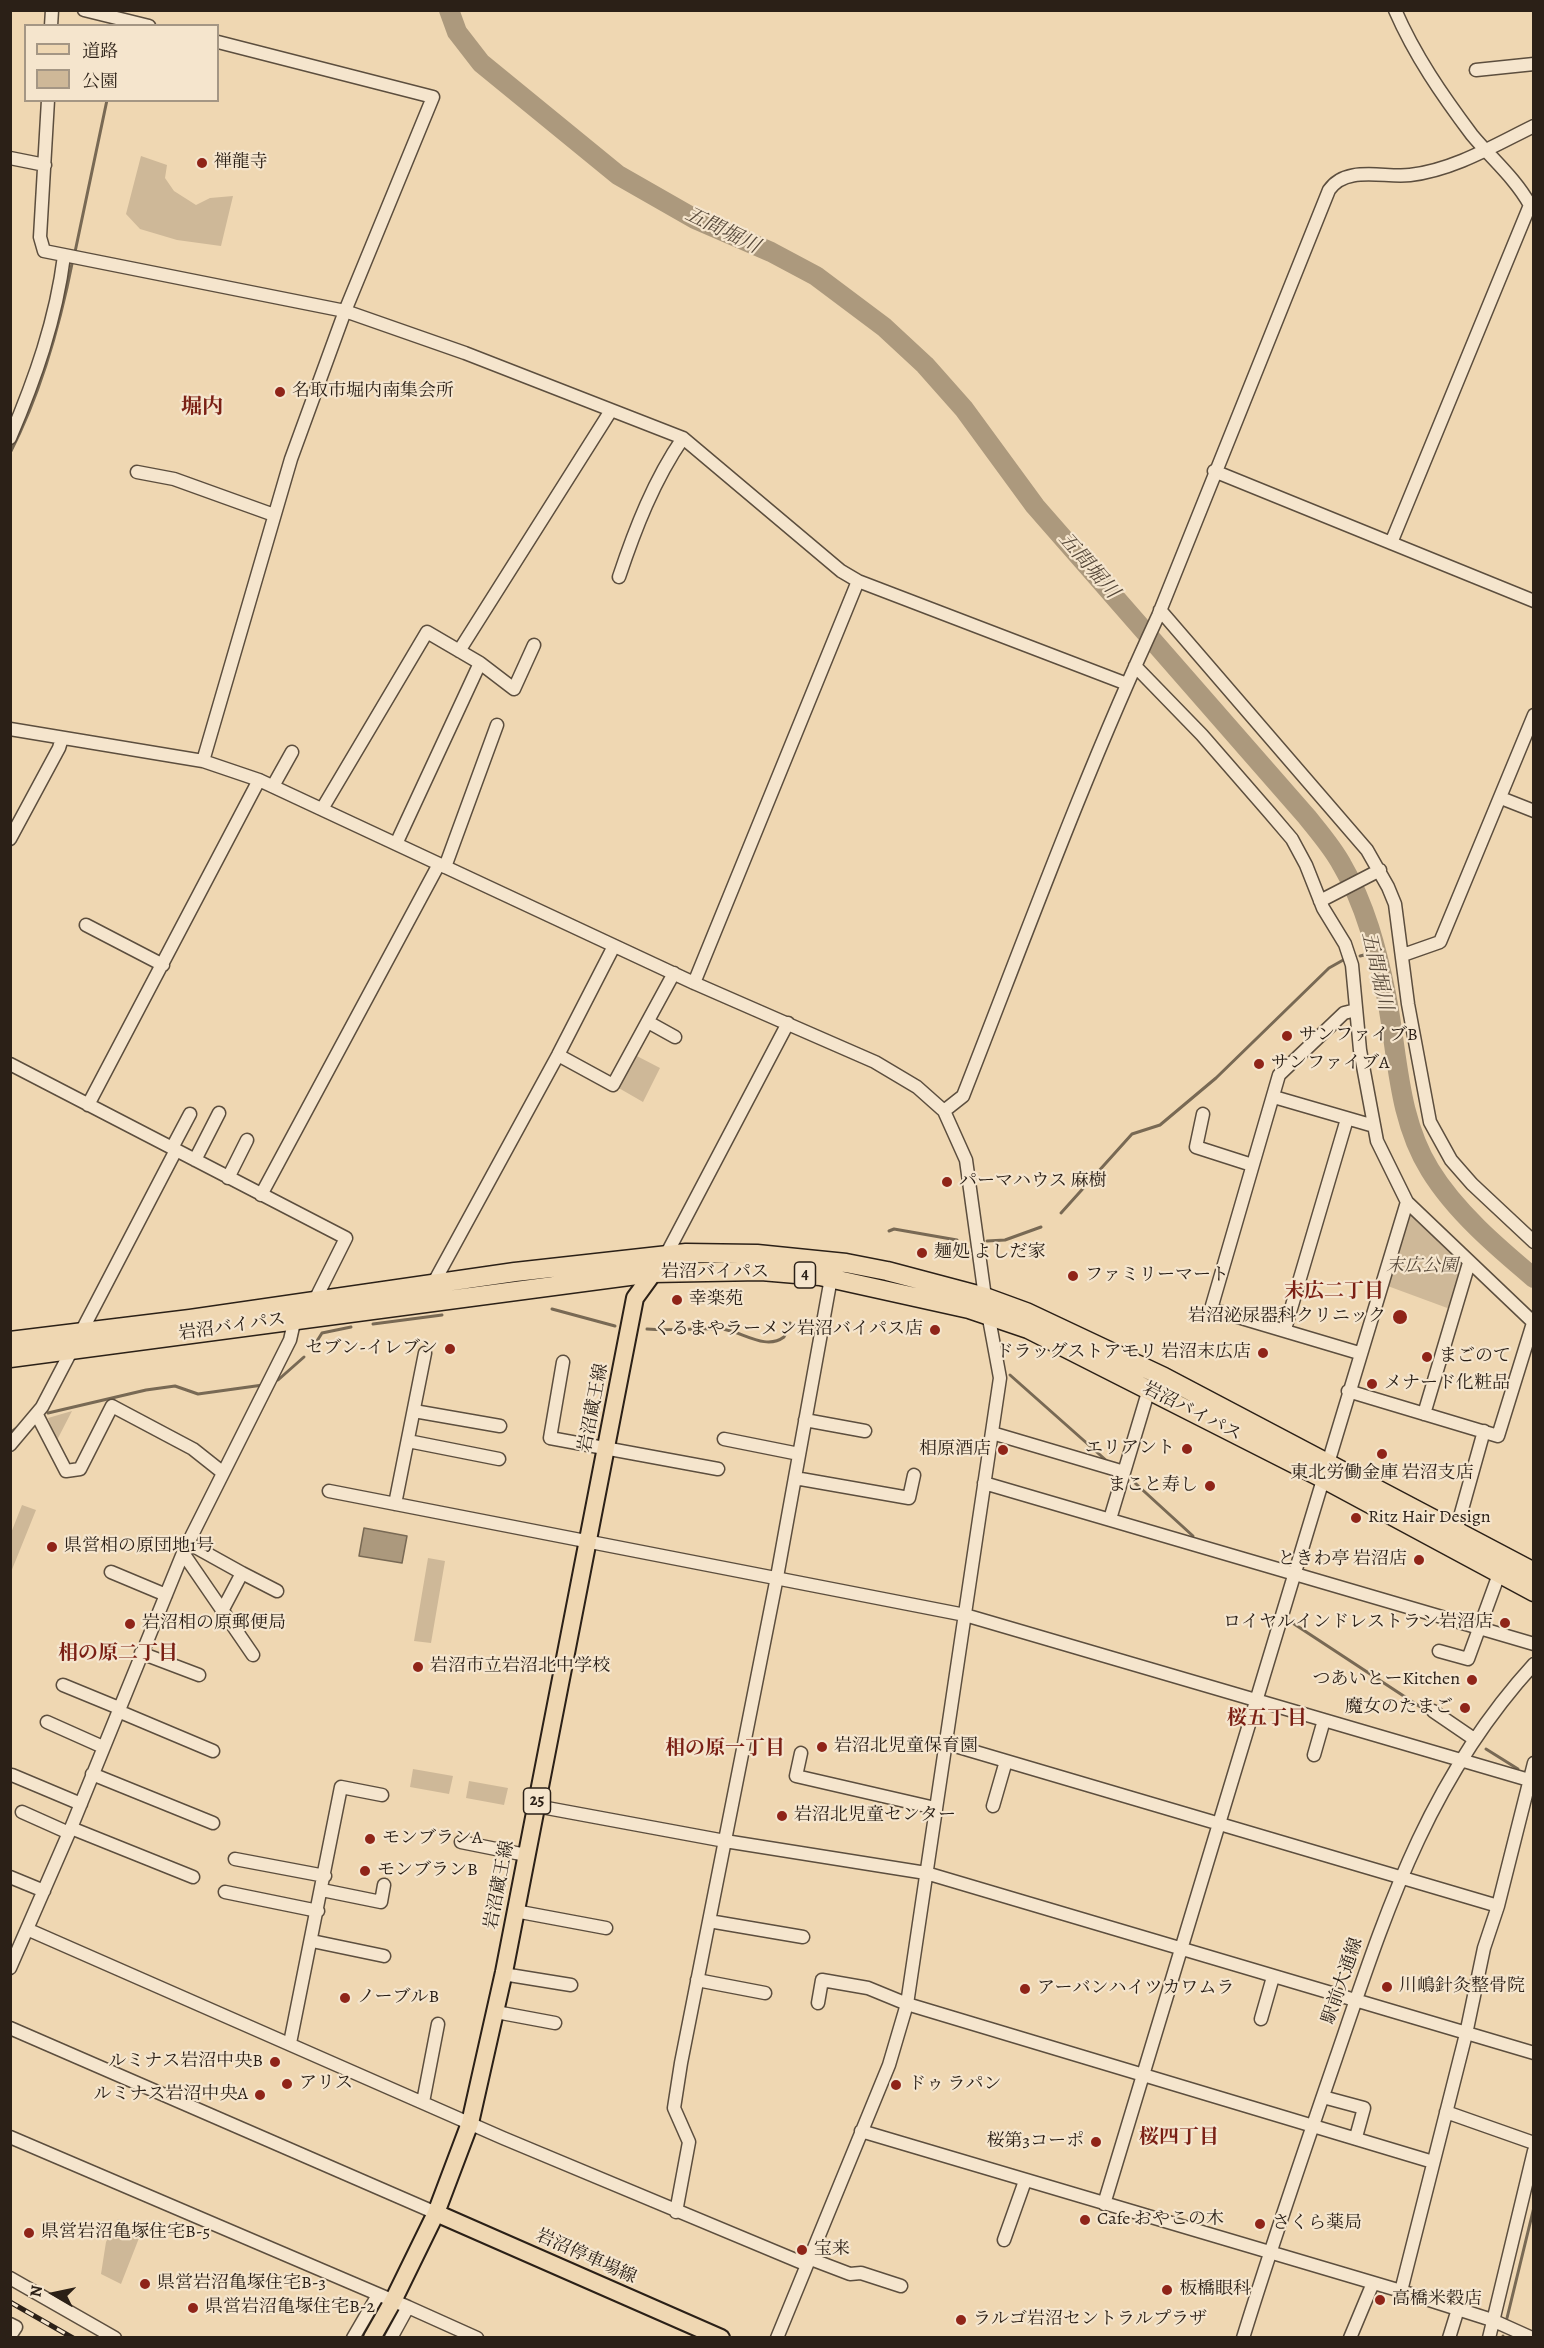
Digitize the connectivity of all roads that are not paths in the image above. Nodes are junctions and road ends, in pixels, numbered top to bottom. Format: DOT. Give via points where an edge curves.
graph roads {
  1 [pos="84,10"];
  2 [pos="1395,10"];
  3 [pos="141,24"];
  4 [pos="219,42"];
  5 [pos="1533,64"];
  6 [pos="1476,70"];
  7 [pos="48,102"];
  8 [pos="1533,126"];
  9 [pos="1486,150"];
  10 [pos="10,158"];
  11 [pos="45,165"];
  12 [pos="70,257"];
  13 [pos="345,311"];
  14 [pos="610,412"];
  15 [pos="11,438"];
  16 [pos="683,438"];
  17 [pos="1214,471"];
  18 [pos="137,472"];
  19 [pos="274,515"];
  20 [pos="1391,543"];
  21 [pos="619,578"];
  22 [pos="858,581"];
  23 [pos="1533,601"];
  24 [pos="1159,613"];
  25 [pos="534,645"];
  26 [pos="459,651"];
  27 [pos="480,663"];
  28 [pos="1136,664"];
  29 [pos="1126,684"];
  30 [pos="1533,715"];
  31 [pos="497,725"];
  32 [pos="10,729"];
  33 [pos="62,738"];
  34 [pos="292,752"];
  35 [pos="202,761"];
  36 [pos="259,780"];
  37 [pos="273,786"];
  38 [pos="1501,798"];
  39 [pos="322,809"];
  40 [pos="1533,811"];
  41 [pos="10,839"];
  42 [pos="396,844"];
  43 [pos="442,866"];
  44 [pos="1378,871"];
  45 [pos="1324,899"];
  46 [pos="86,925"];
  47 [pos="614,946"];
  48 [pos="1403,955"];
  49 [pos="163,965"];
  50 [pos="674,973"];
  51 [pos="694,982"];
  52 [pos="1356,1010"];
  53 [pos="648,1022"];
  54 [pos="788,1023"];
  55 [pos="675,1037"];
  56 [pos="558,1055"];
  57 [pos="10,1064"];
  58 [pos="1274,1097"];
  59 [pos="88,1105"];
  60 [pos="944,1111"];
  61 [pos="219,1113"];
  62 [pos="190,1114"];
  63 [pos="1203,1114"];
  64 [pos="1347,1119"];
  65 [pos="1374,1126"];
  66 [pos="248,1140"];
  67 [pos="174,1149"];
  68 [pos="195,1160"];
  69 [pos="1252,1165"];
  70 [pos="228,1178"];
  71 [pos="261,1195"];
  72 [pos="1407,1202"];
  73 [pos="1533,1242"];
  74 [pos="666,1255"];
  75 [pos="1468,1263"];
  76 [pos="652,1273"];
  77 [pos="831,1278"];
  78 [pos="433,1284"];
  79 [pos="985,1297"];
  80 [pos="314,1302"];
  81 [pos="990,1316"];
  82 [pos="295,1318"];
  83 [pos="1533,1323"];
  84 [pos="1285,1329"];
  85 [pos="84,1330"];
  86 [pos="10,1341"];
  87 [pos="72,1350"];
  88 [pos="425,1353"];
  89 [pos="1359,1353"];
  90 [pos="10,1358"];
  91 [pos="563,1362"];
  92 [pos="1149,1389"];
  93 [pos="1348,1391"];
  94 [pos="414,1411"];
  95 [pos="1424,1414"];
  96 [pos="37,1415"];
  97 [pos="806,1420"];
  98 [pos="500,1426"];
  99 [pos="865,1431"];
  100 [pos="1484,1431"];
  101 [pos="992,1433"];
  102 [pos="724,1439"];
  103 [pos="408,1441"];
  104 [pos="10,1445"];
  105 [pos="607,1449"];
  106 [pos="799,1454"];
  107 [pos="500,1459"];
  108 [pos="718,1469"];
  109 [pos="1326,1471"];
  110 [pos="222,1472"];
  111 [pos="1124,1472"];
  112 [pos="914,1475"];
  113 [pos="795,1478"];
  114 [pos="984,1483"];
  115 [pos="329,1491"];
  116 [pos="396,1504"];
  117 [pos="1110,1519"];
  118 [pos="1456,1531"];
  119 [pos="588,1540"];
  120 [pos="185,1548"];
  121 [pos="111,1572"];
  122 [pos="1533,1572"];
  123 [pos="242,1573"];
  124 [pos="1295,1573"];
  125 [pos="1499,1574"];
  126 [pos="777,1577"];
  127 [pos="277,1591"];
  128 [pos="1533,1592"];
  129 [pos="166,1595"];
  130 [pos="222,1611"];
  131 [pos="965,1615"];
  132 [pos="1479,1628"];
  133 [pos="1533,1644"];
  134 [pos="1439,1651"];
  135 [pos="141,1653"];
  136 [pos="254,1655"];
  137 [pos="1531,1670"];
  138 [pos="199,1675"];
  139 [pos="63,1685"];
  140 [pos="1256,1700"];
  141 [pos="119,1710"];
  142 [pos="1433,1711"];
  143 [pos="1324,1720"];
  144 [pos="48,1722"];
  145 [pos="1474,1739"];
  146 [pos="945,1743"];
  147 [pos="103,1747"];
  148 [pos="213,1750"];
  149 [pos="801,1753"];
  150 [pos="1314,1755"];
  151 [pos="1460,1760"];
  152 [pos="1006,1761"];
  153 [pos="1533,1763"];
  154 [pos="92,1774"];
  155 [pos="12,1775"];
  156 [pos="1529,1780"];
  157 [pos="382,1795"];
  158 [pos="81,1804"];
  159 [pos="536,1806"];
  160 [pos="993,1806"];
  161 [pos="935,1808"];
  162 [pos="22,1812"];
  163 [pos="213,1823"];
  164 [pos="1220,1824"];
  165 [pos="70,1831"];
  166 [pos="725,1841"];
  167 [pos="461,1842"];
  168 [pos="526,1855"];
  169 [pos="235,1859"];
  170 [pos="926,1873"];
  171 [pos="325,1876"];
  172 [pos="10,1877"];
  173 [pos="193,1877"];
  174 [pos="1400,1877"];
  175 [pos="384,1886"];
  176 [pos="322,1890"];
  177 [pos="44,1891"];
  178 [pos="225,1892"];
  179 [pos="1498,1906"];
  180 [pos="318,1911"];
  181 [pos="515,1911"];
  182 [pos="709,1921"];
  183 [pos="606,1928"];
  184 [pos="28,1930"];
  185 [pos="803,1937"];
  186 [pos="312,1941"];
  187 [pos="1182,1951"];
  188 [pos="384,1956"];
  189 [pos="10,1968"];
  190 [pos="503,1974"];
  191 [pos="1273,1977"];
  192 [pos="697,1980"];
  193 [pos="571,1985"];
  194 [pos="765,1993"];
  195 [pos="1356,2001"];
  196 [pos="818,2003"];
  197 [pos="908,2004"];
  198 [pos="496,2012"];
  199 [pos="1261,2019"];
  200 [pos="555,2023"];
  201 [pos="438,2024"];
  202 [pos="10,2028"];
  203 [pos="1466,2034"];
  204 [pos="290,2043"];
  205 [pos="1533,2053"];
  206 [pos="1145,2076"];
  207 [pos="1323,2097"];
  208 [pos="423,2103"];
  209 [pos="1446,2112"];
  210 [pos="470,2123"];
  211 [pos="1313,2125"];
  212 [pos="861,2131"];
  213 [pos="10,2137"];
  214 [pos="1356,2137"];
  215 [pos="1533,2143"];
  216 [pos="1533,2151"];
  217 [pos="1433,2162"];
  218 [pos="1025,2181"];
  219 [pos="1104,2204"];
  220 [pos="676,2212"];
  221 [pos="436,2213"];
  222 [pos="1004,2240"];
  223 [pos="1269,2254"];
  224 [pos="806,2261"];
  225 [pos="10,2277"];
  226 [pos="1373,2283"];
  227 [pos="901,2286"];
  228 [pos="1401,2291"];
  229 [pos="393,2301"];
  230 [pos="1458,2309"];
  231 [pos="1492,2320"];
  232 [pos="10,2324"];
  233 [pos="10,2336"];
  234 [pos="115,2337"];
  235 [pos="353,2337"];
  236 [pos="372,2337"];
  237 [pos="391,2337"];
  238 [pos="477,2337"];
  239 [pos="721,2337"];
  240 [pos="777,2337"];
  241 [pos="1242,2337"];
  242 [pos="1350,2337"];
  243 [pos="1449,2337"];
  244 [pos="1488,2337"];
  245 [pos="1532,2337"];
  1 -- 3 [label="street"];
  2 -- 9 [label="street" via="1417,59"];
  4 -- 13 [label="street" via="433,97"];
  5 -- 6 [label="street"];
  7 -- 11 [label="street"];
  8 -- 9 [label="street"];
  9 -- 17 [label="street" via="1411,175 1348,175 1336,179"];
  9 -- 20 [label="street" via="1518,184 1530,205"];
  10 -- 11 [label="street"];
  11 -- 12 [label="street" via="40,237 44,250"];
  12 -- 13 [label="street"];
  12 -- 15 [label="street" via="45,347"];
  13 -- 14 [label="street" via="465,353"];
  13 -- 19 [label="street"];
  14 -- 16 [label="street"];
  14 -- 26 [label="street"];
  16 -- 21 [label="street" via="666,462 629,545"];
  16 -- 22 [label="street" via="841,571"];
  17 -- 20 [label="street"];
  17 -- 24 [label="street"];
  18 -- 19 [label="street" via="174,479"];
  19 -- 35 [label="street"];
  20 -- 23 [label="street"];
  22 -- 29 [label="street"];
  22 -- 51 [label="street"];
  24 -- 28 [label="street"];
  24 -- 44 [label="street" via="1367,850"];
  25 -- 27 [label="street" via="514,689"];
  26 -- 27 [label="street"];
  26 -- 39 [label="street" via="427,632"];
  27 -- 42 [label="street"];
  28 -- 29 [label="street"];
  28 -- 45 [label="street" via="1292,839"];
  29 -- 60 [label="street" via="963,1096"];
  30 -- 38 [label="street"];
  31 -- 43 [label="street"];
  32 -- 33 [label="street"];
  33 -- 35 [label="street"];
  33 -- 41 [label="street"];
  34 -- 37 [label="street"];
  35 -- 36 [label="street"];
  36 -- 37 [label="street"];
  36 -- 49 [label="street"];
  37 -- 39 [label="street"];
  38 -- 40 [label="street"];
  38 -- 48 [label="street" via="1440,942"];
  39 -- 42 [label="street"];
  42 -- 43 [label="street"];
  43 -- 47 [label="street"];
  43 -- 71 [label="street"];
  44 -- 45 [label="street"];
  44 -- 48 [label="street" via="1395,904"];
  45 -- 52 [label="street" via="1349,955"];
  46 -- 49 [label="street"];
  47 -- 50 [label="street"];
  47 -- 56 [label="street"];
  48 -- 73 [label="street" via="1430,1122 1451,1160"];
  49 -- 59 [label="street"];
  50 -- 51 [label="street"];
  50 -- 53 [label="street"];
  51 -- 54 [label="street"];
  52 -- 58 [label="street" via="1344,1013 1279,1075"];
  52 -- 65 [label="street"];
  53 -- 55 [label="street"];
  53 -- 56 [label="street" via="613,1085"];
  54 -- 60 [label="street" via="875,1062 917,1087"];
  54 -- 74 [label="street"];
  56 -- 78 [label="street"];
  57 -- 59 [label="street"];
  58 -- 64 [label="street"];
  58 -- 69 [label="street"];
  59 -- 67 [label="street"];
  60 -- 79 [label="street" via="966,1160"];
  61 -- 68 [label="street"];
  62 -- 67 [label="street"];
  63 -- 69 [label="street" via="1196,1147"];
  64 -- 65 [label="street"];
  64 -- 84 [label="street"];
  65 -- 72 [label="street" via="1386,1164"];
  66 -- 70 [label="street"];
  67 -- 68 [label="street"];
  67 -- 85 [label="street"];
  68 -- 70 [label="street"];
  69 -- 84 [label="street" via="1210,1309"];
  70 -- 71 [label="street"];
  71 -- 80 [label="street" via="346,1238"];
  72 -- 75 [label="street"];
  72 -- 89 [label="street"];
  74 -- 76 [label="main road, 岩沼蔵王線 / 25"];
  74 -- 78 [label="highway, 岩沼バイパス / 4"];
  74 -- 79 [label="highway, 岩沼バイパス / 4" via="757,1254 836,1262"];
  75 -- 83 [label="street"];
  75 -- 95 [label="street"];
  76 -- 77 [label="highway, 岩沼バイパス / 4" via="761,1271"];
  76 -- 82 [label="highway, 岩沼バイパス / 4"];
  76 -- 105 [label="main road, 岩沼蔵王線 / 25" via="635,1298"];
  77 -- 81 [label="highway, 岩沼バイパス / 4"];
  77 -- 97 [label="street"];
  78 -- 80 [label="highway, 岩沼バイパス / 4"];
  79 -- 81 [label="street"];
  79 -- 109 [label="highway, 岩沼バイパス / 4" via="1106,1348"];
  80 -- 85 [label="highway, 岩沼バイパス / 4"];
  81 -- 92 [label="highway, 岩沼バイパス / 4" via="1055,1341"];
  81 -- 101 [label="street" via="1000,1378"];
  82 -- 87 [label="highway, 岩沼バイパス / 4"];
  82 -- 110 [label="street" via="290,1340"];
  83 -- 100 [label="street" via="1498,1436"];
  84 -- 89 [label="street"];
  85 -- 86 [label="highway, 岩沼バイパス / 4"];
  85 -- 87 [label="street"];
  87 -- 90 [label="highway, 岩沼バイパス / 4"];
  87 -- 96 [label="street"];
  88 -- 94 [label="street"];
  89 -- 93 [label="street"];
  91 -- 105 [label="street" via="550,1438"];
  92 -- 109 [label="highway, 岩沼バイパス / 4"];
  92 -- 111 [label="street"];
  93 -- 95 [label="street"];
  93 -- 109 [label="street"];
  94 -- 98 [label="street"];
  94 -- 103 [label="street"];
  95 -- 100 [label="street"];
  96 -- 104 [label="street"];
  96 -- 110 [label="street" via="66,1472 80,1469 112,1406 193,1449"];
  97 -- 99 [label="street"];
  97 -- 106 [label="street"];
  100 -- 118 [label="street"];
  101 -- 111 [label="street"];
  101 -- 114 [label="street"];
  102 -- 106 [label="street"];
  103 -- 107 [label="street"];
  103 -- 116 [label="street"];
  105 -- 108 [label="street"];
  105 -- 119 [label="main road, 岩沼蔵王線 / 25"];
  106 -- 113 [label="street"];
  109 -- 118 [label="highway, 岩沼バイパス / 4"];
  109 -- 124 [label="street"];
  109 -- 125 [label="highway, 岩沼バイパス / 4"];
  110 -- 120 [label="street"];
  111 -- 117 [label="street"];
  112 -- 113 [label="street" via="909,1498"];
  113 -- 126 [label="street"];
  114 -- 117 [label="street"];
  114 -- 131 [label="street"];
  115 -- 116 [label="street"];
  116 -- 119 [label="street"];
  117 -- 124 [label="street"];
  118 -- 122 [label="highway, 岩沼バイパス / 4"];
  119 -- 126 [label="street"];
  119 -- 159 [label="main road, 岩沼蔵王線 / 25"];
  120 -- 123 [label="street"];
  120 -- 129 [label="street"];
  120 -- 130 [label="street"];
  121 -- 129 [label="street"];
  123 -- 127 [label="street"];
  123 -- 130 [label="street"];
  124 -- 132 [label="street"];
  124 -- 140 [label="street"];
  125 -- 128 [label="highway, 岩沼バイパス / 4"];
  125 -- 132 [label="street"];
  126 -- 131 [label="street"];
  126 -- 166 [label="street"];
  129 -- 135 [label="street"];
  130 -- 136 [label="street"];
  131 -- 140 [label="street"];
  131 -- 146 [label="street"];
  132 -- 133 [label="street"];
  132 -- 134 [label="street" via="1468,1659"];
  135 -- 138 [label="street"];
  135 -- 141 [label="street"];
  137 -- 145 [label="street, 駅前大通線"];
  139 -- 141 [label="street"];
  140 -- 143 [label="street"];
  140 -- 164 [label="street"];
  141 -- 147 [label="street"];
  141 -- 148 [label="street"];
  142 -- 145 [label="street"];
  143 -- 150 [label="street"];
  143 -- 151 [label="street"];
  144 -- 147 [label="street"];
  145 -- 151 [label="street, 駅前大通線"];
  146 -- 152 [label="street"];
  146 -- 161 [label="street"];
  147 -- 154 [label="street"];
  149 -- 161 [label="street" via="796,1776"];
  151 -- 156 [label="street"];
  151 -- 174 [label="street, 駅前大通線"];
  152 -- 160 [label="street"];
  152 -- 164 [label="street"];
  153 -- 156 [label="street"];
  154 -- 158 [label="street"];
  154 -- 163 [label="street"];
  155 -- 158 [label="street"];
  156 -- 179 [label="street"];
  157 -- 171 [label="street" via="341,1787"];
  158 -- 165 [label="street"];
  159 -- 166 [label="street"];
  159 -- 168 [label="main road, 岩沼蔵王線 / 25"];
  161 -- 170 [label="street"];
  162 -- 165 [label="street"];
  164 -- 174 [label="street"];
  164 -- 187 [label="street"];
  165 -- 173 [label="street"];
  165 -- 177 [label="street"];
  166 -- 170 [label="street"];
  166 -- 182 [label="street"];
  167 -- 168 [label="street"];
  168 -- 181 [label="main road, 岩沼蔵王線 / 25"];
  169 -- 171 [label="street"];
  170 -- 187 [label="street"];
  170 -- 197 [label="street"];
  171 -- 176 [label="street"];
  172 -- 177 [label="street"];
  174 -- 179 [label="street"];
  174 -- 195 [label="street, 駅前大通線"];
  175 -- 176 [label="street" via="381,1902"];
  176 -- 180 [label="street"];
  177 -- 184 [label="street"];
  178 -- 180 [label="street"];
  179 -- 203 [label="street" via="1484,1947"];
  180 -- 186 [label="street"];
  181 -- 183 [label="street"];
  181 -- 190 [label="main road, 岩沼蔵王線 / 25"];
  182 -- 185 [label="street"];
  182 -- 192 [label="street"];
  184 -- 189 [label="street"];
  184 -- 204 [label="street"];
  186 -- 188 [label="street"];
  186 -- 204 [label="street"];
  187 -- 191 [label="street"];
  187 -- 206 [label="street"];
  190 -- 193 [label="street"];
  190 -- 198 [label="main road, 岩沼蔵王線 / 25"];
  191 -- 195 [label="street"];
  191 -- 199 [label="street"];
  192 -- 194 [label="street"];
  192 -- 220 [label="street" via="674,2109 689,2142"];
  195 -- 203 [label="street"];
  195 -- 207 [label="street, 駅前大通線"];
  196 -- 197 [label="street" via="822,1980 868,1988"];
  197 -- 206 [label="street"];
  197 -- 212 [label="street" via="889,2065"];
  198 -- 200 [label="street"];
  198 -- 210 [label="main road, 岩沼蔵王線 / 25"];
  201 -- 208 [label="street"];
  202 -- 221 [label="street"];
  203 -- 205 [label="street"];
  203 -- 209 [label="street"];
  204 -- 208 [label="street"];
  206 -- 211 [label="street"];
  206 -- 219 [label="street"];
  207 -- 211 [label="street, 駅前大通線"];
  207 -- 214 [label="street" via="1364,2108"];
  208 -- 210 [label="street"];
  209 -- 215 [label="street"];
  209 -- 217 [label="street"];
  210 -- 220 [label="street"];
  210 -- 221 [label="main road, 岩沼蔵王線 / 25"];
  211 -- 214 [label="street"];
  211 -- 223 [label="street, 駅前大通線"];
  212 -- 218 [label="street"];
  212 -- 224 [label="street"];
  213 -- 229 [label="street"];
  214 -- 217 [label="street"];
  216 -- 231 [label="street"];
  217 -- 228 [label="street"];
  218 -- 219 [label="street"];
  218 -- 222 [label="street"];
  219 -- 223 [label="street"];
  220 -- 224 [label="street"];
  221 -- 229 [label="main road, 岩沼蔵王線 / 25"];
  221 -- 239 [label="main road, 岩沼停車場線"];
  223 -- 226 [label="street"];
  223 -- 241 [label="street, 駅前大通線"];
  224 -- 227 [label="street"];
  224 -- 240 [label="street"];
  225 -- 234 [label="street"];
  226 -- 228 [label="street"];
  226 -- 242 [label="street"];
  228 -- 230 [label="street"];
  229 -- 235 [label="street"];
  229 -- 236 [label="main road, 岩沼蔵王線 / 25"];
  229 -- 237 [label="street"];
  229 -- 238 [label="street"];
  230 -- 231 [label="street"];
  230 -- 243 [label="street"];
  231 -- 244 [label="street"];
  231 -- 245 [label="street"];
  232 -- 233 [label="street" via="16,2327"];
}
